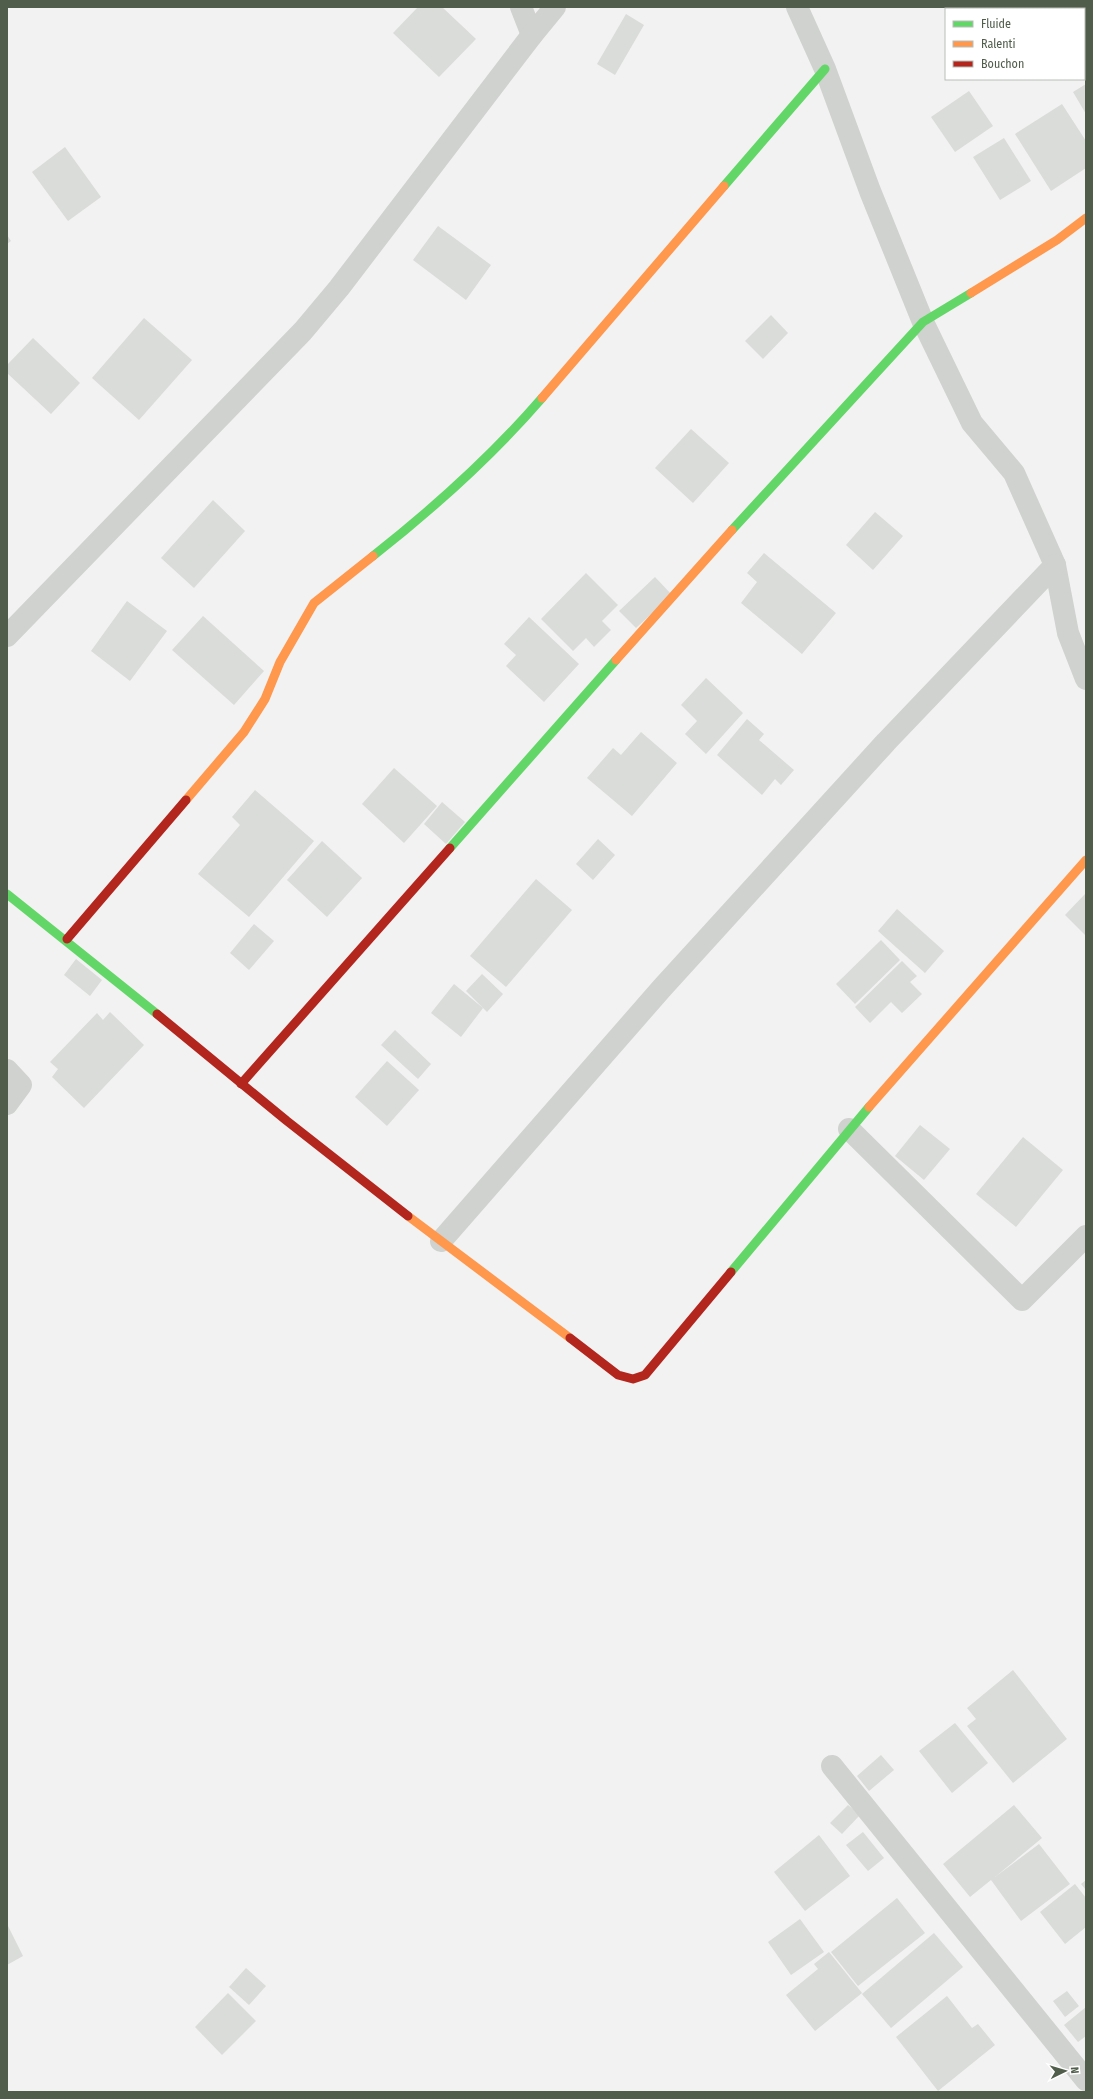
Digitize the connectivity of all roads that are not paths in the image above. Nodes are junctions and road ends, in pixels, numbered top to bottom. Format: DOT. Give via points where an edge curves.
graph roads {
  1 [pos="521,7"];
  2 [pos="555,7"];
  3 [pos="797,7"];
  4 [pos="532,34"];
  5 [pos="825,69"];
  6 [pos="1086,218"];
  7 [pos="923,322"];
  8 [pos="1055,564"];
  9 [pos="7,636"];
  10 [pos="1086,679"];
  11 [pos="1086,860"];
  12 [pos="7,894"];
  13 [pos="67,939"];
  14 [pos="7,1070"];
  15 [pos="241,1084"];
  16 [pos="7,1104"];
  17 [pos="849,1129"];
  18 [pos="1086,1236"];
  19 [pos="441,1241"];
  20 [pos="832,1766"];
  21 [pos="1086,2080"];
  1 -- 4 [label="street"];
  2 -- 4 [label="street"];
  3 -- 5 [label="street"];
  4 -- 9 [label="street" via="303,331"];
  5 -- 7 [label="street" via="870,191"];
  5 -- 13 [label="street" via="515,429 429,512 314,603 280,662 265,699 244,732"];
  6 -- 7 [label="street" via="1057,240"];
  7 -- 8 [label="street" via="972,423 1014,473"];
  7 -- 15 [label="street" via="696,569"];
  8 -- 10 [label="street" via="1068,633"];
  8 -- 19 [label="street" via="886,742 673,976"];
  11 -- 17 [label="street"];
  12 -- 13 [label="street"];
  13 -- 15 [label="street"];
  14 -- 16 [label="street" via="21,1085"];
  15 -- 19 [label="street"];
  17 -- 18 [label="street" via="1022,1300"];
  17 -- 19 [label="street" via="646,1374 633,1379 618,1375"];
  20 -- 21 [label="street"];
}
